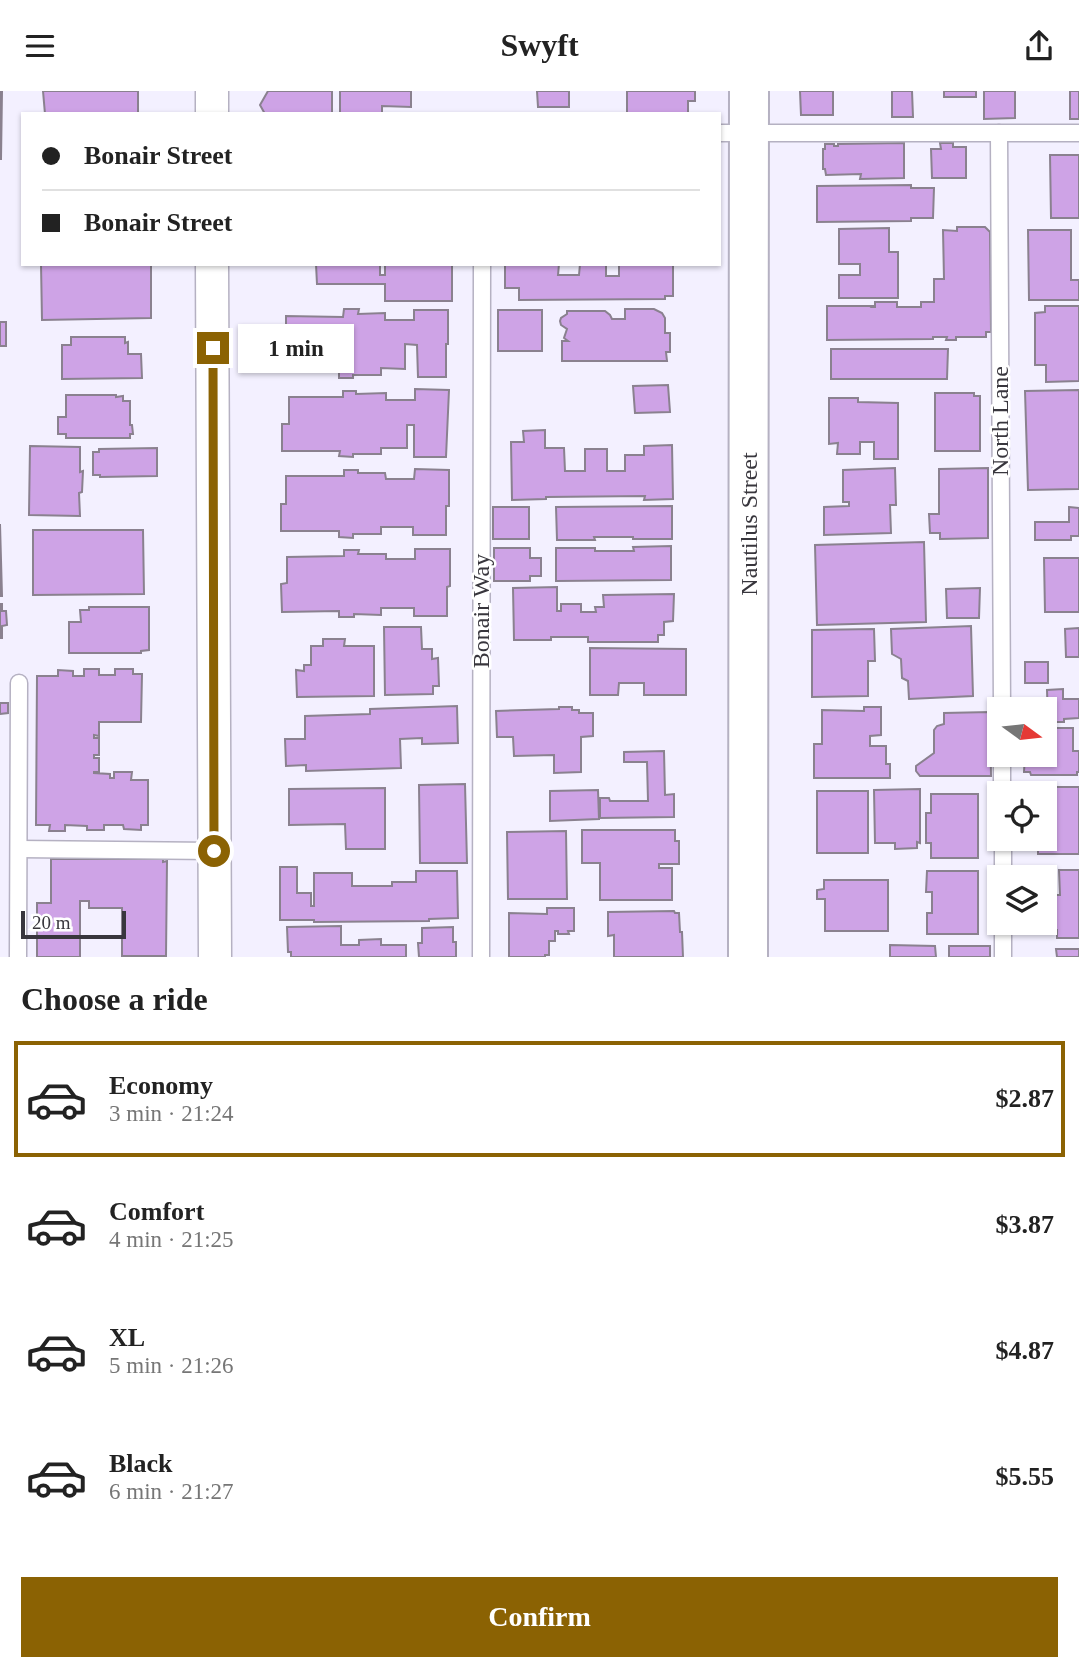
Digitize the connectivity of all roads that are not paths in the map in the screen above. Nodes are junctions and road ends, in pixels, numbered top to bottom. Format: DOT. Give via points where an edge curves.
graph roads {
  1 [pos="212,91"];
  2 [pos="749,91"];
  3 [pos="212,112"];
  4 [pos="734,133"];
  5 [pos="999,133"];
  6 [pos="1079,133"];
  7 [pos="212,266"];
  8 [pos="482,266"];
  9 [pos="19,683"];
  10 [pos="1002,697"];
  11 [pos="19,849"];
  12 [pos="214,851"];
  13 [pos="1003,935"];
  14 [pos="18,957"];
  15 [pos="215,957"];
  16 [pos="481,957"];
  17 [pos="748,957"];
  18 [pos="1003,957"];
  1 -- 3 [label="street"];
  2 -- 4 [label="street, Nautilus Street"];
  4 -- 5 [label="lane"];
  4 -- 17 [label="street, Nautilus Street"];
  5 -- 6 [label="lane"];
  5 -- 10 [label="lane, North Lane"];
  7 -- 12 [label="street"];
  8 -- 16 [label="lane, Bonair Way"];
  9 -- 11 [label="lane"];
  11 -- 12 [label="lane"];
  11 -- 14 [label="lane"];
  12 -- 15 [label="street"];
  13 -- 18 [label="lane"];
}
